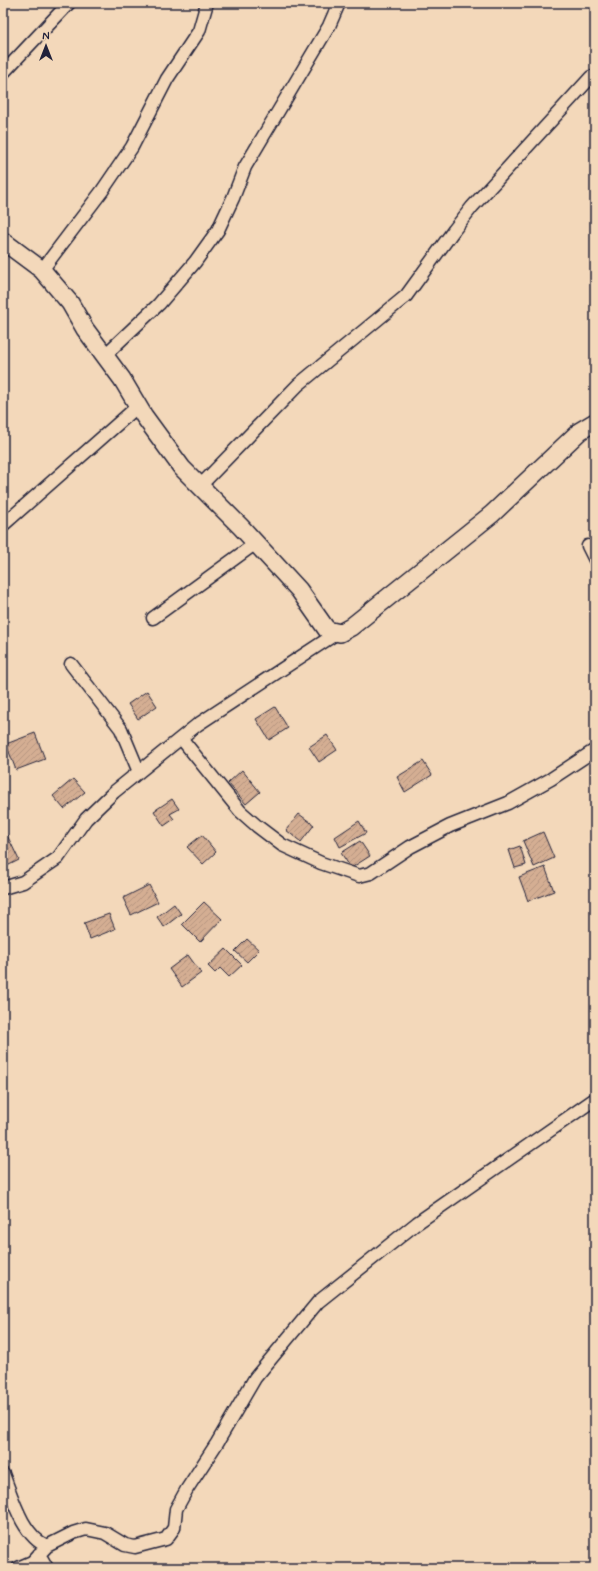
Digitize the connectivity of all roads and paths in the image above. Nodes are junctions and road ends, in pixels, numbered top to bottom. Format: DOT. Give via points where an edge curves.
graph roads {
  1 [pos="69,3"];
  2 [pos="206,3"];
  3 [pos="339,3"];
  4 [pos="3,73"];
  5 [pos="595,76"];
  6 [pos="3,241"];
  7 [pos="42,270"];
  8 [pos="104,355"];
  9 [pos="138,406"];
  10 [pos="595,422"];
  11 [pos="200,486"];
  12 [pos="3,525"];
  13 [pos="256,543"];
  14 [pos="588,546"];
  15 [pos="595,560"];
  16 [pos="153,618"];
  17 [pos="336,633"];
  18 [pos="72,664"];
  19 [pos="181,738"];
  20 [pos="595,750"];
  21 [pos="139,772"];
  22 [pos="3,888"];
  23 [pos="595,1099"];
  24 [pos="3,1474"];
  25 [pos="43,1550"];
  26 [pos="18,1568"];
  27 [pos="47,1568"];
  1 -- 4 [label="street"];
  2 -- 7 [label="street" via="199,31 168,79 132,147"];
  3 -- 8 [label="street" via="329,26 245,167 218,230 159,304"];
  5 -- 11 [label="street" via="591,77 472,207 406,296 298,385"];
  6 -- 7 [label="street"];
  7 -- 8 [label="street" via="70,303"];
  8 -- 9 [label="street" via="122,378"];
  9 -- 11 [label="street" via="182,468"];
  9 -- 12 [label="street"];
  10 -- 17 [label="street" via="580,431 492,514 351,626"];
  11 -- 13 [label="street"];
  13 -- 16 [label="street"];
  13 -- 17 [label="street" via="299,590 327,630"];
  14 -- 15 [label="street"];
  17 -- 19 [label="street"];
  18 -- 21 [label="street" via="121,729"];
  19 -- 20 [label="street" via="240,811 257,826 282,845 321,863 359,876 371,873 410,847 450,826 508,802 551,779"];
  19 -- 21 [label="street"];
  21 -- 22 [label="street" via="86,819 58,858 23,882"];
  23 -- 25 [label="street" via="417,1223 318,1302 255,1378 187,1489 176,1509 174,1528 166,1539 135,1547 125,1545 105,1533 86,1529 73,1533"];
  24 -- 25 [label="street" via="22,1521"];
  25 -- 26 [label="street" via="32,1562"];
  25 -- 27 [label="street"];
}
